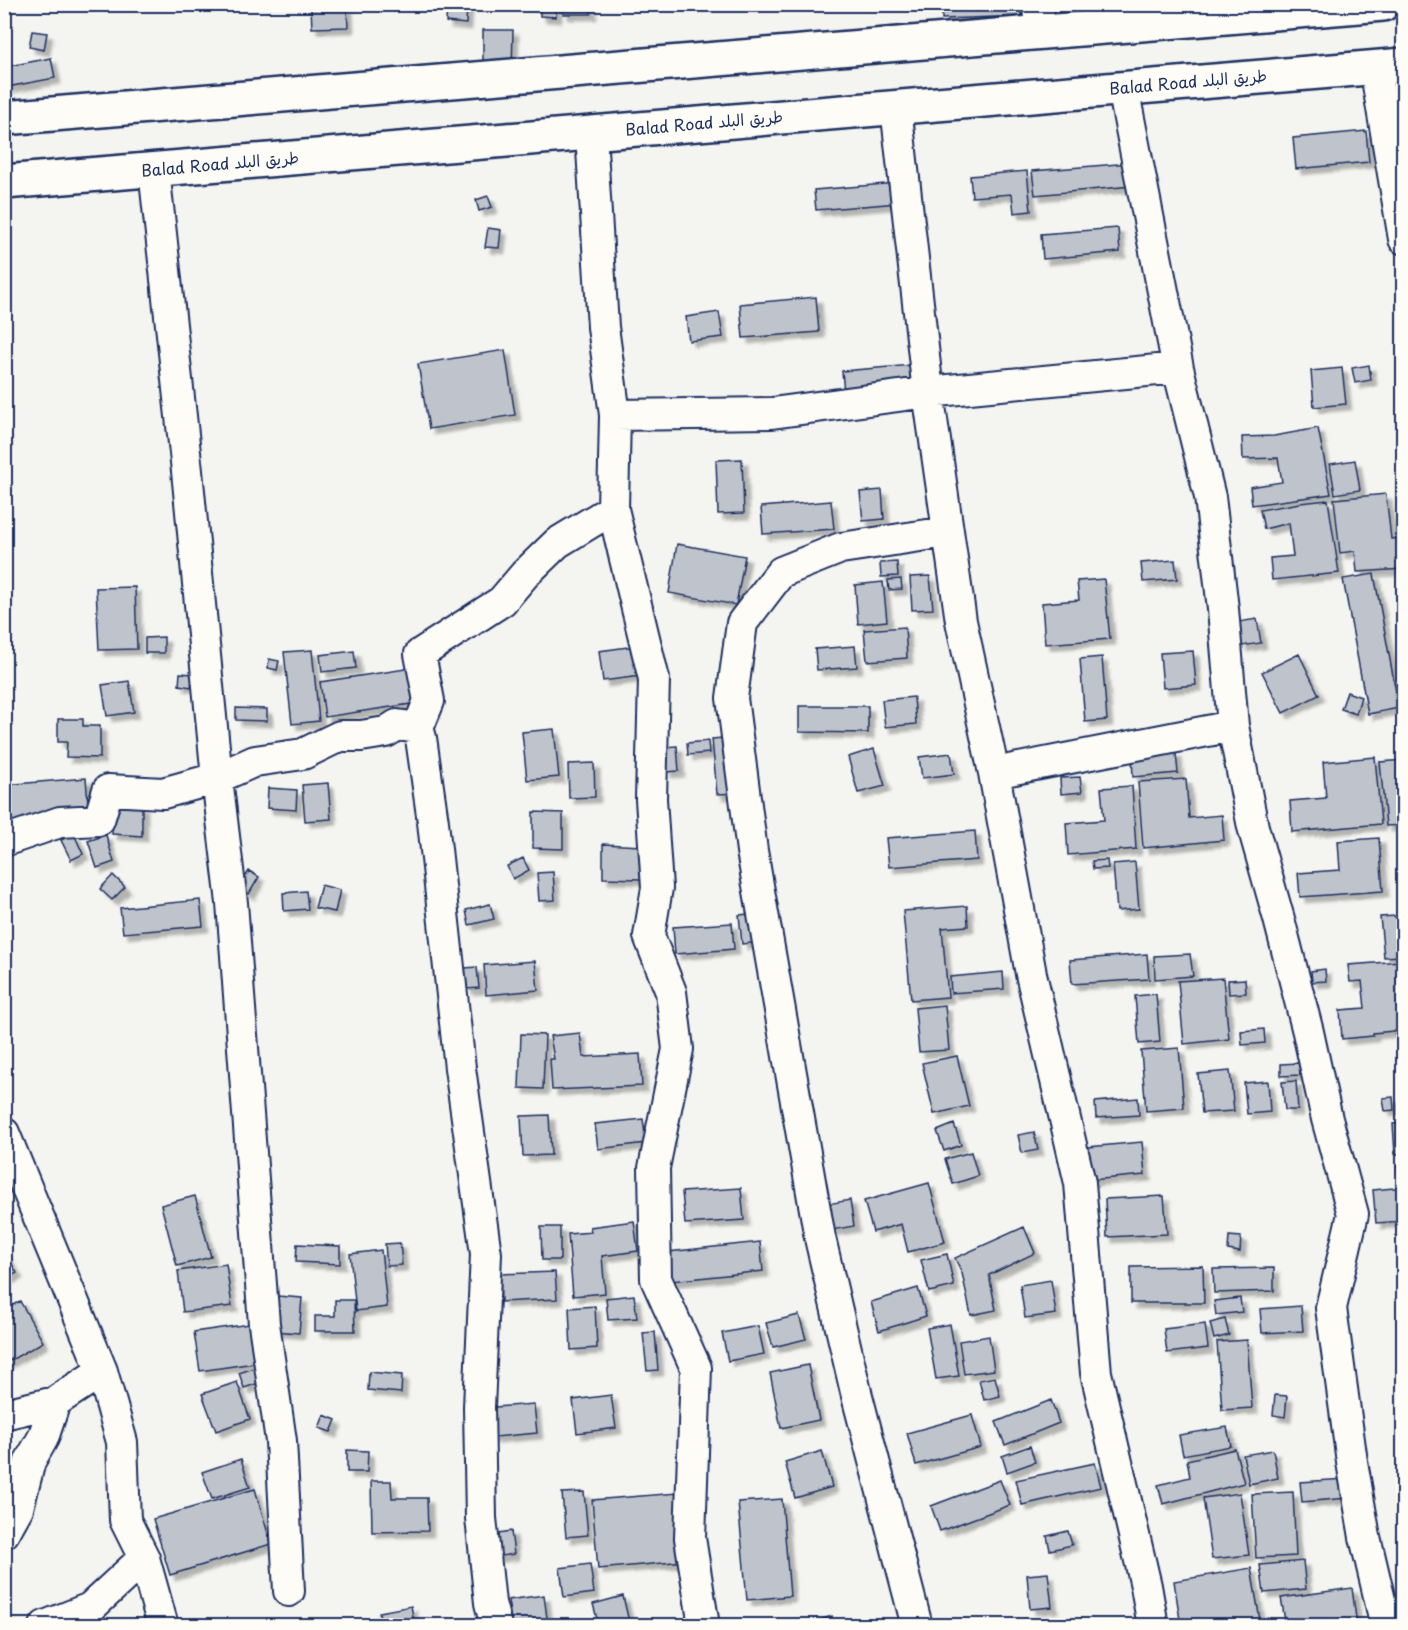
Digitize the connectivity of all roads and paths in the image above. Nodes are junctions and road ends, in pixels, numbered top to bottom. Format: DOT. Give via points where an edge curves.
graph roads {
  1 [pos="1383,4"];
  2 [pos="1039,19"];
  3 [pos="1389,66"];
  4 [pos="1123,88"];
  5 [pos="896,107"];
  6 [pos="4,118"];
  7 [pos="591,133"];
  8 [pos="154,170"];
  9 [pos="4,182"];
  10 [pos="1404,239"];
  11 [pos="1178,368"];
  12 [pos="928,392"];
  13 [pos="615,415"];
  14 [pos="613,509"];
  15 [pos="947,532"];
  16 [pos="1233,726"];
  17 [pos="418,728"];
  18 [pos="994,773"];
  19 [pos="217,778"];
  20 [pos="4,841"];
  21 [pos="4,1133"];
  22 [pos="102,1371"];
  23 [pos="54,1402"];
  24 [pos="4,1414"];
  25 [pos="4,1533"];
  26 [pos="144,1558"];
  27 [pos="289,1592"];
  28 [pos="45,1626"];
  29 [pos="164,1626"];
  30 [pos="496,1626"];
  31 [pos="704,1626"];
  32 [pos="917,1626"];
  33 [pos="1153,1626"];
  34 [pos="1386,1626"];
  1 -- 2 [label="highway"];
  2 -- 6 [label="highway"];
  3 -- 4 [label="highway, Balad Road طريق البلد"];
  3 -- 10 [label="street"];
  4 -- 5 [label="highway, Balad Road طريق البلد"];
  4 -- 11 [label="street"];
  5 -- 7 [label="highway, Balad Road طريق البلد"];
  5 -- 12 [label="street"];
  7 -- 8 [label="highway, Balad Road طريق البلد"];
  7 -- 13 [label="street" via="603,327"];
  8 -- 9 [label="highway, Balad Road طريق البلد"];
  8 -- 19 [label="street"];
  11 -- 12 [label="street"];
  11 -- 16 [label="street" via="1210,497"];
  12 -- 13 [label="street" via="772,413"];
  12 -- 15 [label="street"];
  13 -- 14 [label="street"];
  14 -- 17 [label="street" via="557,543 502,601 420,654 429,700"];
  14 -- 31 [label="street" via="654,679 651,799 657,888 649,936 671,992 678,1049 654,1168 656,1279 696,1368 690,1538"];
  15 -- 18 [label="street" via="961,621"];
  15 -- 32 [label="street" via="841,548 782,572 742,623 732,698 752,851 820,1238"];
  16 -- 18 [label="street"];
  16 -- 34 [label="street" via="1253,827 1353,1214 1331,1308 1352,1462"];
  17 -- 19 [label="street" via="397,725 386,732 340,736 303,754 255,761"];
  17 -- 30 [label="street" via="486,1254 479,1407 481,1518"];
  18 -- 33 [label="street" via="1031,974 1080,1184 1096,1373"];
  19 -- 20 [label="street" via="164,793 108,790 99,820 60,822"];
  19 -- 27 [label="street" via="232,903 264,1324 281,1441"];
  21 -- 22 [label="street"];
  22 -- 23 [label="street"];
  22 -- 26 [label="street" via="122,1442 125,1521"];
  23 -- 24 [label="street"];
  23 -- 25 [label="street" via="43,1438 30,1461 18,1508"];
  26 -- 28 [label="street" via="90,1608"];
  26 -- 29 [label="street"];
}
